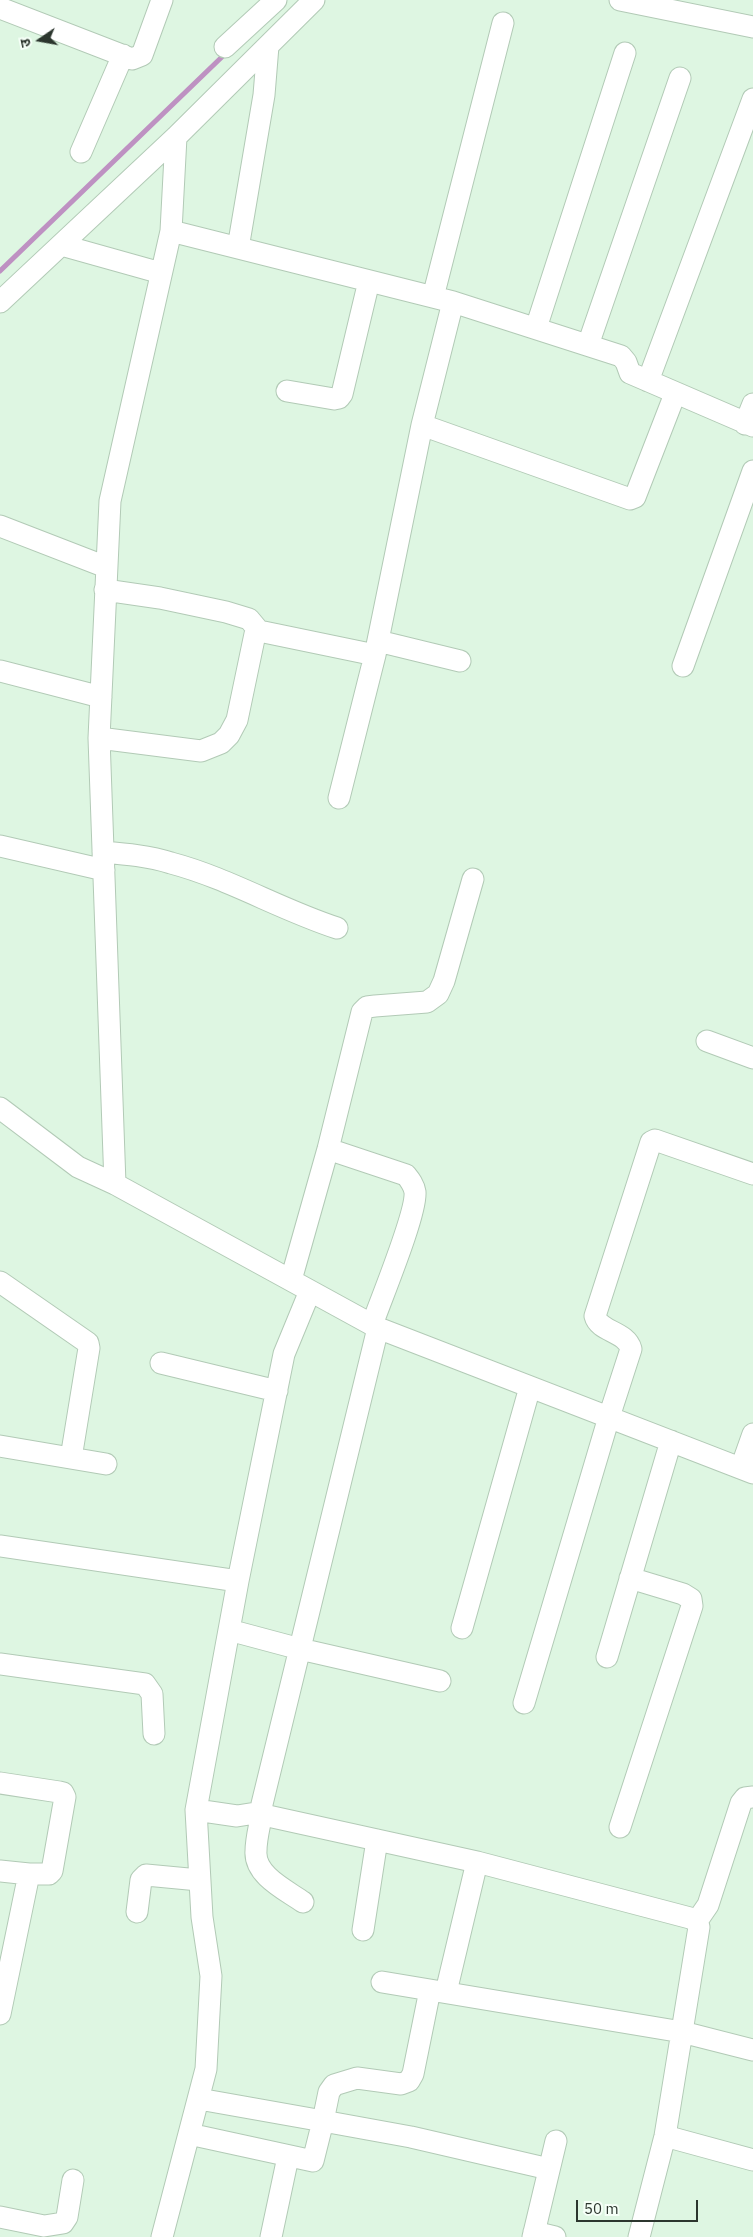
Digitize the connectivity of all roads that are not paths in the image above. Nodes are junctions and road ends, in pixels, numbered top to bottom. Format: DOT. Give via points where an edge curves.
graph roads {
  1 [pos="162,0"];
  2 [pos="276,0"];
  3 [pos="314,0"];
  4 [pos="620,0"];
  5 [pos="0,8"];
  6 [pos="503,23"];
  7 [pos="753,27"];
  8 [pos="268,46"];
  9 [pos="225,47"];
  10 [pos="625,53"];
  11 [pos="123,56"];
  12 [pos="680,78"];
  13 [pos="753,99"];
  14 [pos="176,137"];
  15 [pos="81,152"];
  16 [pos="171,231"];
  17 [pos="61,245"];
  18 [pos="238,248"];
  19 [pos="162,273"];
  20 [pos="369,281"];
  21 [pos="433,297"];
  22 [pos="0,302"];
  23 [pos="454,302"];
  24 [pos="536,328"];
  25 [pos="588,345"];
  26 [pos="648,381"];
  27 [pos="287,391"];
  28 [pos="675,394"];
  29 [pos="750,418"];
  30 [pos="422,425"];
  31 [pos="753,471"];
  32 [pos="0,526"];
  33 [pos="106,567"];
  34 [pos="105,590"];
  35 [pos="259,631"];
  36 [pos="376,648"];
  37 [pos="460,660"];
  38 [pos="683,666"];
  39 [pos="0,671"];
  40 [pos="101,697"];
  41 [pos="99,738"];
  42 [pos="339,798"];
  43 [pos="0,846"];
  44 [pos="103,861"];
  45 [pos="472,879"];
  46 [pos="338,928"];
  47 [pos="707,1040"];
  48 [pos="753,1058"];
  49 [pos="0,1108"];
  50 [pos="328,1149"];
  51 [pos="753,1174"];
  52 [pos="115,1184"];
  53 [pos="291,1280"];
  54 [pos="0,1282"];
  55 [pos="310,1291"];
  56 [pos="375,1326"];
  57 [pos="161,1363"];
  58 [pos="530,1387"];
  59 [pos="277,1391"];
  60 [pos="609,1417"];
  61 [pos="753,1434"];
  62 [pos="671,1441"];
  63 [pos="0,1446"];
  64 [pos="71,1458"];
  65 [pos="106,1464"];
  66 [pos="747,1471"];
  67 [pos="0,1546"];
  68 [pos="630,1578"];
  69 [pos="238,1581"];
  70 [pos="462,1628"];
  71 [pos="229,1630"];
  72 [pos="300,1649"];
  73 [pos="607,1657"];
  74 [pos="0,1664"];
  75 [pos="440,1681"];
  76 [pos="524,1703"];
  77 [pos="154,1734"];
  78 [pos="0,1783"];
  79 [pos="753,1797"];
  80 [pos="196,1810"];
  81 [pos="262,1812"];
  82 [pos="620,1827"];
  83 [pos="377,1840"];
  84 [pos="477,1862"];
  85 [pos="0,1871"];
  86 [pos="29,1874"];
  87 [pos="199,1880"];
  88 [pos="302,1902"];
  89 [pos="137,1912"];
  90 [pos="697,1921"];
  91 [pos="363,1930"];
  92 [pos="382,1982"];
  93 [pos="2,1991"];
  94 [pos="438,1991"];
  95 [pos="0,2014"];
  96 [pos="682,2032"];
  97 [pos="753,2050"];
  98 [pos="198,2099"];
  99 [pos="323,2120"];
  100 [pos="189,2134"];
  101 [pos="665,2136"];
  102 [pos="556,2141"];
  103 [pos="288,2157"];
  104 [pos="753,2160"];
  105 [pos="549,2169"];
  106 [pos="73,2180"];
  107 [pos="0,2217"];
  108 [pos="533,2234"];
  109 [pos="162,2237"];
  110 [pos="271,2237"];
  111 [pos="555,2237"];
  112 [pos="640,2237"];
  1 -- 11 [label="street" via="142,55 132,59"];
  2 -- 9 [label="street"];
  3 -- 8 [label="street"];
  4 -- 7 [label="street"];
  5 -- 11 [label="street"];
  6 -- 21 [label="street"];
  8 -- 14 [label="street"];
  8 -- 18 [label="street" via="264,95"];
  10 -- 24 [label="street"];
  11 -- 15 [label="street"];
  12 -- 25 [label="street"];
  13 -- 26 [label="street"];
  14 -- 16 [label="street"];
  14 -- 17 [label="street"];
  16 -- 18 [label="street"];
  16 -- 19 [label="street"];
  17 -- 19 [label="street"];
  17 -- 22 [label="street"];
  18 -- 20 [label="street"];
  19 -- 33 [label="street" via="110,501"];
  20 -- 21 [label="street"];
  20 -- 27 [label="street" via="342,394 334,400"];
  21 -- 23 [label="street"];
  23 -- 24 [label="street"];
  23 -- 30 [label="street"];
  24 -- 25 [label="street"];
  25 -- 26 [label="street" via="620,356 630,373"];
  26 -- 28 [label="street"];
  28 -- 29 [label="street"];
  28 -- 30 [label="street" via="635,497 630,500"];
  30 -- 36 [label="street"];
  31 -- 38 [label="street"];
  32 -- 33 [label="street"];
  33 -- 34 [label="street"];
  34 -- 35 [label="street" via="226,612 249,619"];
  34 -- 40 [label="street"];
  35 -- 36 [label="street"];
  35 -- 41 [label="street" via="255,634 237,720 221,743 201,751"];
  36 -- 37 [label="street"];
  36 -- 42 [label="street"];
  39 -- 40 [label="street"];
  40 -- 41 [label="street"];
  41 -- 44 [label="street"];
  43 -- 44 [label="street"];
  44 -- 46 [label="street" via="142,856 172,863"];
  44 -- 52 [label="street"];
  45 -- 50 [label="street" via="438,994 427,1002 367,1007 362,1012"];
  47 -- 48 [label="street"];
  49 -- 52 [label="street" via="78,1167"];
  50 -- 53 [label="street"];
  50 -- 56 [label="street" via="406,1175 415,1193"];
  51 -- 60 [label="street" via="656,1140 651,1142 596,1316 598,1322 626,1339 631,1349"];
  52 -- 53 [label="street"];
  53 -- 55 [label="street"];
  54 -- 64 [label="street" via="88,1343"];
  55 -- 56 [label="street"];
  55 -- 59 [label="street" via="284,1354"];
  56 -- 58 [label="street"];
  56 -- 72 [label="street"];
  57 -- 59 [label="street"];
  58 -- 60 [label="street"];
  58 -- 70 [label="street"];
  59 -- 69 [label="street"];
  60 -- 62 [label="street"];
  60 -- 76 [label="street"];
  61 -- 66 [label="street"];
  62 -- 66 [label="street"];
  62 -- 68 [label="street"];
  63 -- 64 [label="street"];
  64 -- 65 [label="street"];
  67 -- 69 [label="street"];
  68 -- 73 [label="street"];
  68 -- 82 [label="street" via="683,1594 692,1606"];
  69 -- 71 [label="street"];
  71 -- 72 [label="street"];
  71 -- 80 [label="street"];
  72 -- 75 [label="street"];
  72 -- 81 [label="street"];
  74 -- 77 [label="street" via="145,1684 152,1694"];
  78 -- 86 [label="street" via="63,1793 52,1871 44,1875"];
  79 -- 90 [label="street" via="745,1798 741,1803 708,1905"];
  80 -- 81 [label="street" via="237,1816"];
  80 -- 87 [label="street"];
  81 -- 83 [label="street"];
  81 -- 88 [label="street" via="256,1858 274,1882"];
  83 -- 84 [label="street"];
  83 -- 91 [label="street"];
  84 -- 90 [label="street"];
  84 -- 94 [label="street"];
  85 -- 86 [label="street"];
  86 -- 93 [label="street"];
  87 -- 89 [label="street" via="146,1876 141,1880"];
  87 -- 98 [label="street" via="211,1984 206,2069"];
  90 -- 96 [label="street" via="699,1928"];
  92 -- 94 [label="street"];
  93 -- 95 [label="street"];
  94 -- 96 [label="street"];
  94 -- 99 [label="street" via="409,2081 401,2084 358,2078 334,2085 329,2092"];
  96 -- 97 [label="street"];
  96 -- 101 [label="street"];
  98 -- 99 [label="street"];
  98 -- 100 [label="street"];
  99 -- 103 [label="street" via="313,2161"];
  99 -- 105 [label="street"];
  100 -- 103 [label="street"];
  100 -- 109 [label="street"];
  101 -- 104 [label="street"];
  101 -- 112 [label="street"];
  102 -- 105 [label="street"];
  103 -- 110 [label="street"];
  105 -- 108 [label="street"];
  106 -- 107 [label="street" via="63,2224 44,2226"];
  108 -- 111 [label="street"];
}
